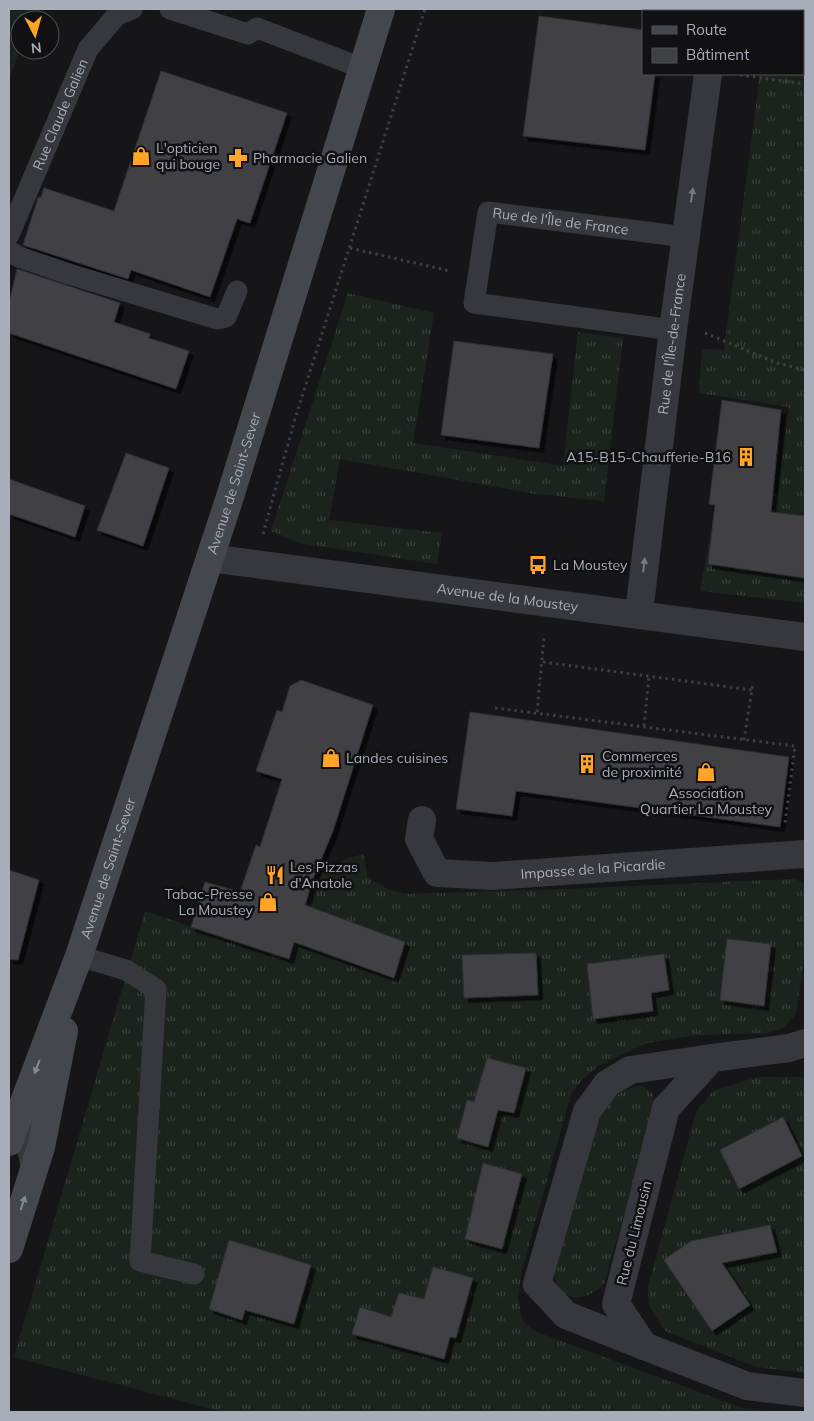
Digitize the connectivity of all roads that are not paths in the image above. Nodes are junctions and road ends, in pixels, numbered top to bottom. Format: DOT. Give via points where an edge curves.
graph roads {
  1 [pos="132,9"];
  2 [pos="170,9"];
  3 [pos="382,9"];
  4 [pos="362,68"];
  5 [pos="708,75"];
  6 [pos="9,235"];
  7 [pos="686,237"];
  8 [pos="9,251"];
  9 [pos="237,291"];
  10 [pos="673,330"];
  11 [pos="210,558"];
  12 [pos="639,613"];
  13 [pos="805,637"];
  14 [pos="422,820"];
  15 [pos="793,855"];
  16 [pos="79,956"];
  17 [pos="805,1043"];
  18 [pos="712,1058"];
  19 [pos="15,1106"];
  20 [pos="9,1142"];
  21 [pos="32,1174"];
  22 [pos="9,1249"];
  23 [pos="194,1274"];
  24 [pos="644,1346"];
  25 [pos="805,1393"];
  1 -- 6 [label="lane, Rue Claude Galien" via="117,15 88,50"];
  2 -- 4 [label="lane" via="248,34 257,28"];
  3 -- 4 [label="main road, Avenue de Saint-Sever"];
  4 -- 11 [label="main road, Avenue de Saint-Sever"];
  7 -- 5 [label="street, Rue de l'Île-de-France, one-way"];
  7 -- 10 [label="street, Rue de l'Île-de-France"];
  7 -- 10 [label="lane, Rue de l'Île de France" via="488,212 474,303"];
  8 -- 9 [label="lane" via="18,257 217,319 226,317"];
  12 -- 10 [label="street, Rue de l'Île-de-France, one-way"];
  11 -- 12 [label="street, Avenue de la Moustey"];
  11 -- 16 [label="main road, Avenue de Saint-Sever"];
  12 -- 13 [label="street, Avenue de la Moustey"];
  14 -- 15 [label="street, Impasse de la Picardie" via="420,839 437,874 493,876"];
  16 -- 19 [label="main road, Avenue de Saint-Sever, one-way"];
  16 -- 21 [label="main road, Avenue de Saint-Sever" via="41,1147"];
  16 -- 23 [label="lane" via="126,970 156,989 140,1262"];
  17 -- 18 [label="street"];
  18 -- 24 [label="street, Rue du Limousin" via="666,1108 616,1304"];
  18 -- 24 [label="street" via="630,1070 607,1084 587,1111 537,1284 566,1315"];
  19 -- 20 [label="main road, Avenue de Saint-Sever"];
  19 -- 21 [label="lane"];
  22 -- 21 [label="main road, Avenue de Saint-Sever, one-way"];
  24 -- 25 [label="street" via="747,1386"];
}
